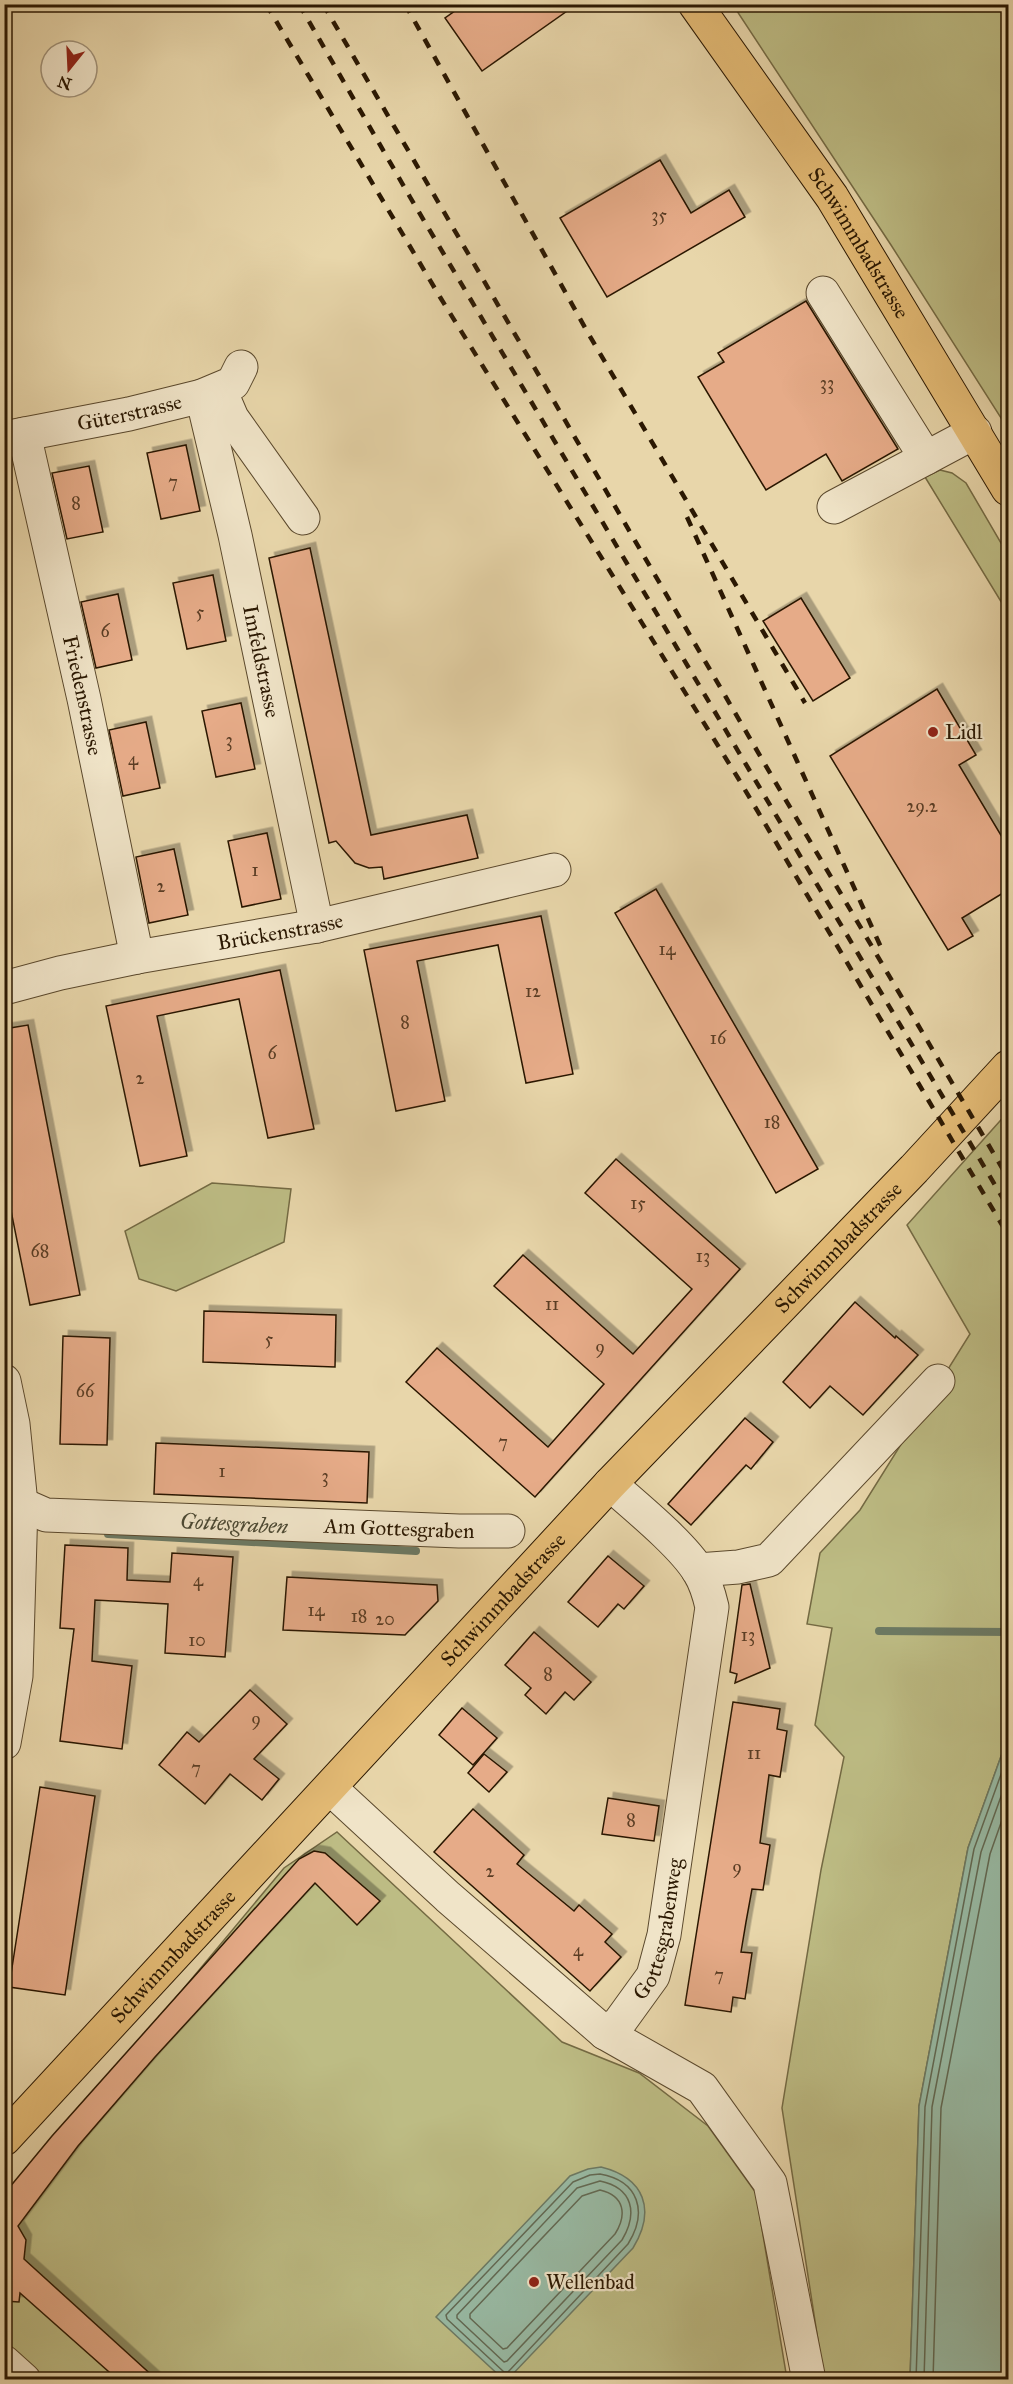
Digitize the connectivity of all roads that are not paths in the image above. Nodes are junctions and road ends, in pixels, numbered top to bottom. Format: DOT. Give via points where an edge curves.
graph roads {
  1 [pos="695,4"];
  2 [pos="824,293"];
  3 [pos="221,384"];
  4 [pos="975,432"];
  5 [pos="14,436"];
  6 [pos="926,458"];
  7 [pos="1008,489"];
  8 [pos="834,507"];
  9 [pos="303,518"];
  10 [pos="554,870"];
  11 [pos="317,926"];
  12 [pos="137,957"];
  13 [pos="4,988"];
  14 [pos="1008,1067"];
  15 [pos="938,1381"];
  16 [pos="4,1382"];
  17 [pos="610,1484"];
  18 [pos="13,1503"];
  19 [pos="508,1531"];
  20 [pos="698,1570"];
  21 [pos="10,1674"];
  22 [pos="4,1743"];
  23 [pos="330,1788"];
  24 [pos="605,2033"];
  25 [pos="4,2139"];
  26 [pos="4,2362"];
  27 [pos="24,2379"];
  28 [pos="808,2379"];
  1 -- 4 [label="main road, Schwimmbadstrasse" via="832,197"];
  2 -- 6 [label="street"];
  3 -- 5 [label="street, Güterstrasse" via="129,414"];
  3 -- 9 [label="street" via="232,418"];
  3 -- 11 [label="street, Imfeldstrasse" via="236,535"];
  4 -- 6 [label="street"];
  4 -- 7 [label="main road, Schwimmbadstrasse"];
  5 -- 12 [label="street, Friedenstrasse" via="84,699"];
  6 -- 8 [label="street"];
  10 -- 11 [label="street, Brückenstrasse"];
  11 -- 12 [label="street, Brückenstrasse"];
  12 -- 13 [label="street, Brückenstrasse"];
  14 -- 17 [label="main road, Schwimmbadstrasse"];
  15 -- 20 [label="street" via="769,1560"];
  16 -- 18 [label="street" via="14,1424"];
  17 -- 20 [label="street, Gottesgrabenweg"];
  17 -- 23 [label="main road, Schwimmbadstrasse"];
  18 -- 19 [label="street, Am Gottesgraben" via="46,1515"];
  18 -- 21 [label="street"];
  20 -- 24 [label="street, Gottesgrabenweg" via="712,1607 664,1935 654,1976 619,2023"];
  21 -- 22 [label="street"];
  23 -- 24 [label="street"];
  23 -- 25 [label="main road, Schwimmbadstrasse"];
  24 -- 28 [label="street" via="702,2088 770,2183"];
  26 -- 27 [label="street"];
}
